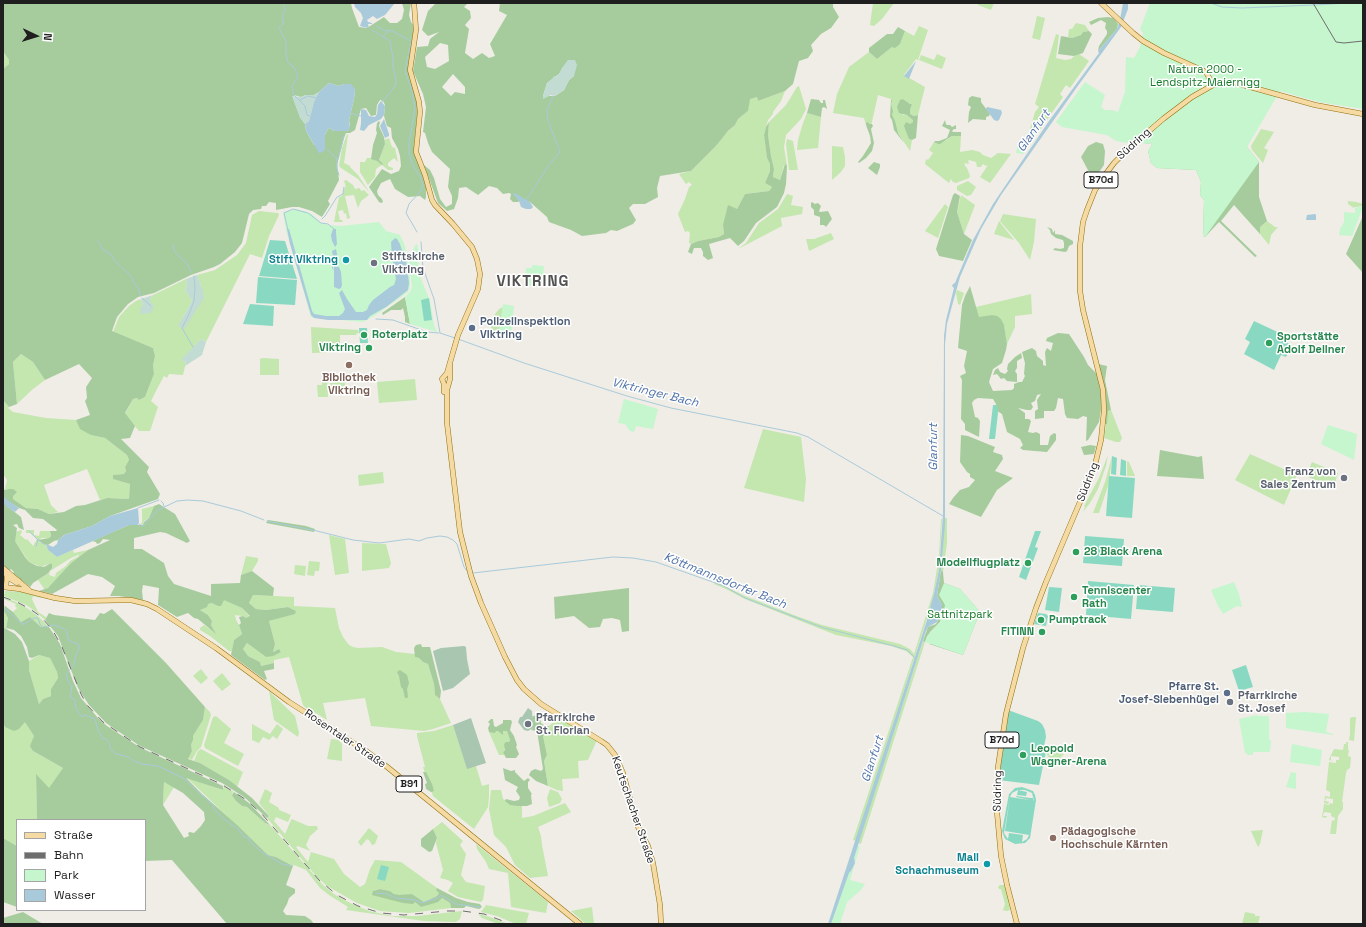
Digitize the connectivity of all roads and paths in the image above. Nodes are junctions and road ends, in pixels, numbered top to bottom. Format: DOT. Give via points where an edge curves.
graph roads {
  1 [pos="414,3"];
  2 [pos="1101,3"];
  3 [pos="1213,85"];
  4 [pos="1363,114"];
  5 [pos="4,569"];
  6 [pos="7,577"];
  7 [pos="19,581"];
  8 [pos="3,582"];
  9 [pos="5,587"];
  10 [pos="35,592"];
  11 [pos="580,924"];
  12 [pos="661,924"];
  13 [pos="1017,924"];
  1 -- 12 [label="main road, Keutschacher Straße" via="416,30 410,70 420,112 416,152 432,200 472,247 480,268 478,289 458,335 447,380 447,423 463,549 491,628 518,680 541,704 602,741 615,755 623,773 637,825 651,854"];
  2 -- 3 [label="main road" via="1143,41 1206,72"];
  3 -- 4 [label="main road, B70d" via="1236,82 1308,103"];
  3 -- 13 [label="main road, Südring / B70d" via="1163,119 1114,163 1095,190 1083,222 1080,291 1102,390 1104,411 1091,479 1046,582 1023,648 1011,691 1000,754 997,780 998,832"];
  5 -- 6 [label="main road"];
  5 -- 7 [label="main road"];
  6 -- 7 [label="main road" via="16,583"];
  6 -- 8 [label="main road"];
  6 -- 9 [label="main road"];
  7 -- 10 [label="main road"];
  9 -- 10 [label="main road, B91"];
  10 -- 11 [label="main road, Rosentaler Straße / B91" via="74,601 140,602 157,609 288,701 366,751"];
}
